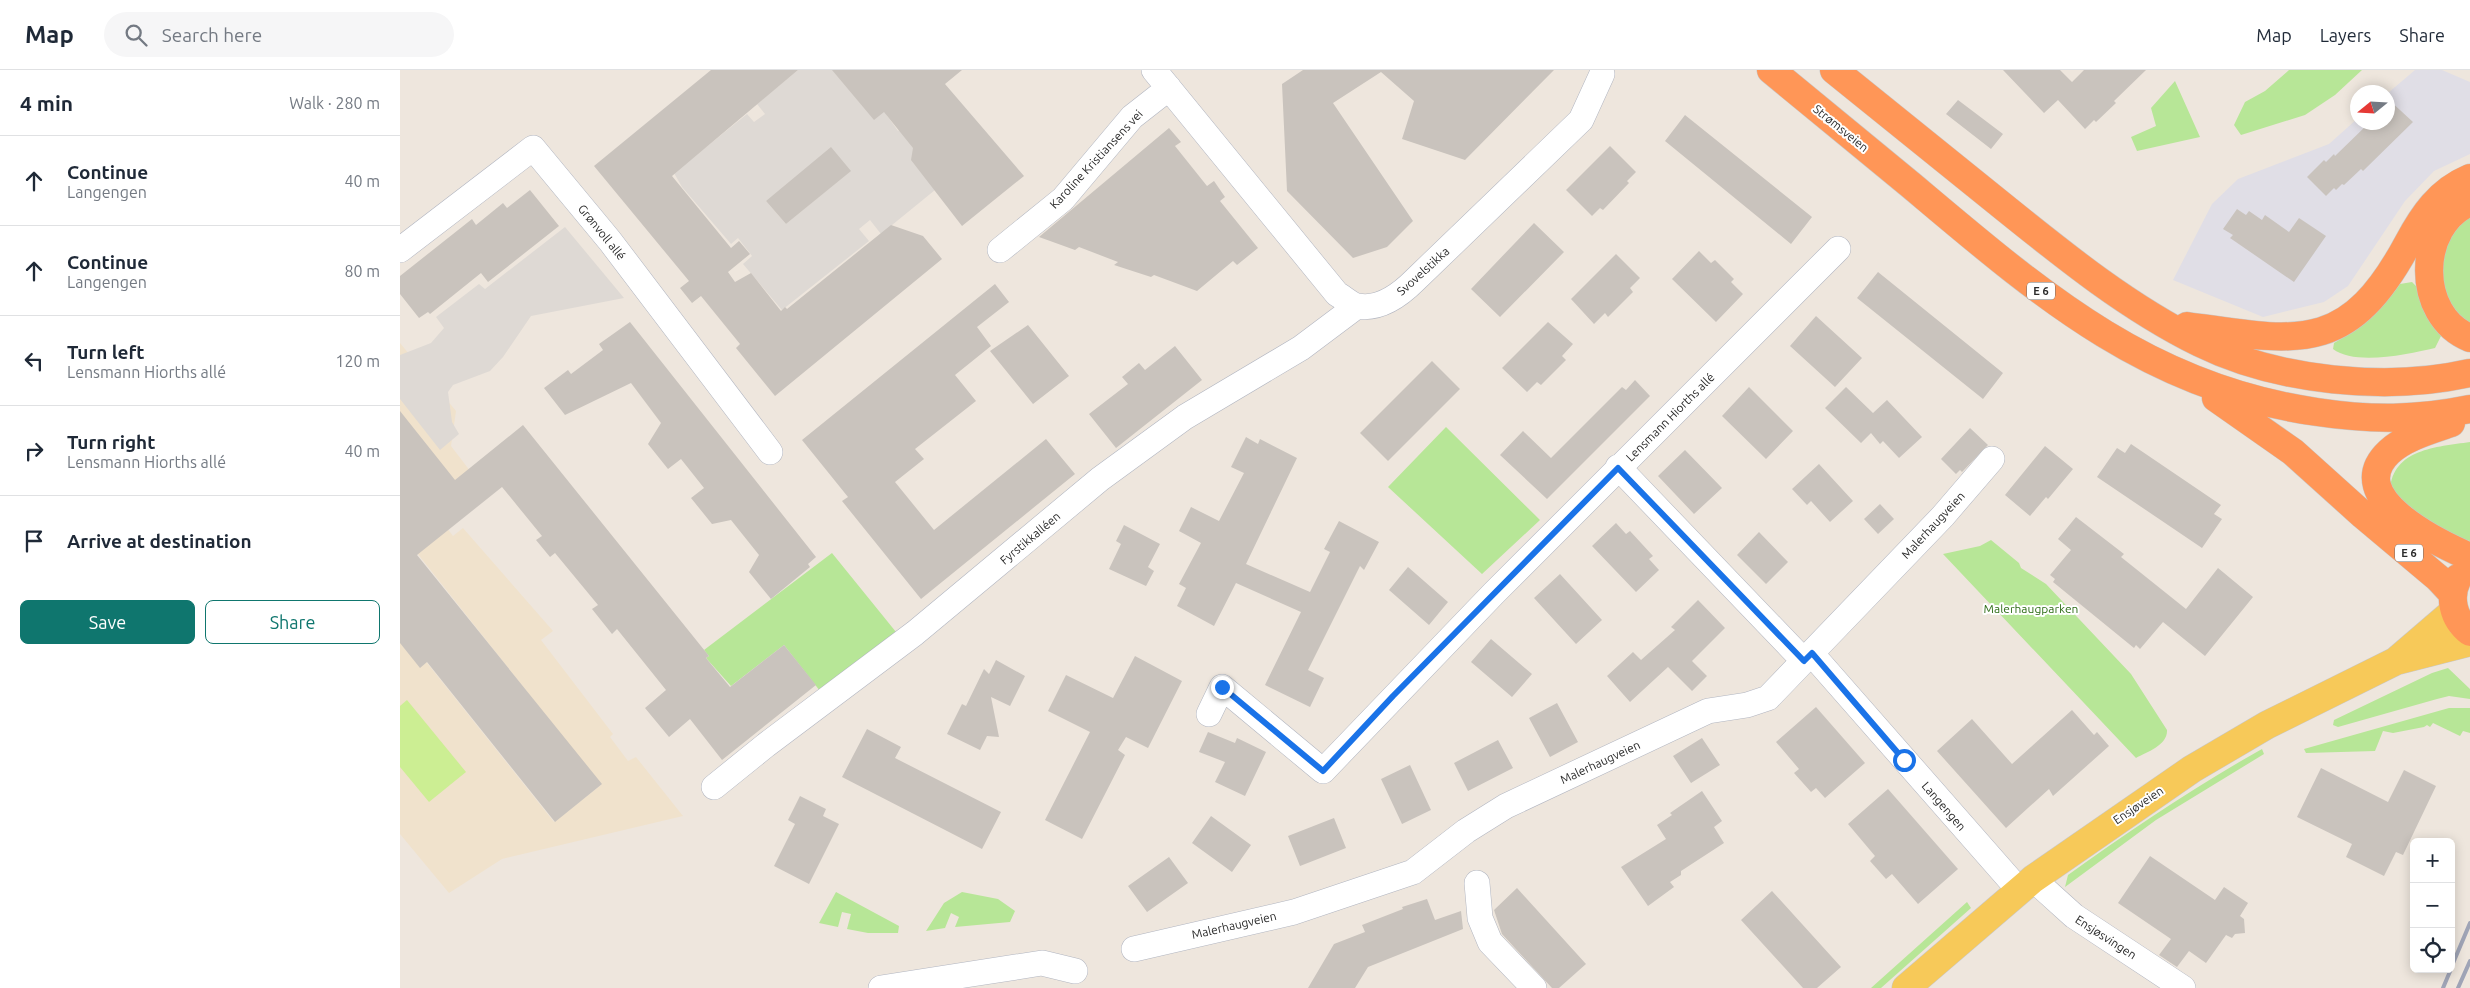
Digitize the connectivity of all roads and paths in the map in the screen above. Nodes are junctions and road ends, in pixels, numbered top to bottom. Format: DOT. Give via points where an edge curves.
graph roads {
  1 [pos="1771,70"];
  2 [pos="1834,70"];
  3 [pos="1602,74"];
  4 [pos="1162,79"];
  5 [pos="2470,178"];
  6 [pos="2470,202"];
  7 [pos="400,250"];
  8 [pos="1000,250"];
  9 [pos="1838,250"];
  10 [pos="1357,306"];
  11 [pos="2161,322"];
  12 [pos="2470,338"];
  13 [pos="2470,373"];
  14 [pos="2184,376"];
  15 [pos="2470,410"];
  16 [pos="2470,416"];
  17 [pos="770,452"];
  18 [pos="1992,460"];
  19 [pos="1618,468"];
  20 [pos="2470,557"];
  21 [pos="2470,564"];
  22 [pos="2459,612"];
  23 [pos="2470,642"];
  24 [pos="1808,657"];
  25 [pos="2396,661"];
  26 [pos="1209,714"];
  27 [pos="714,787"];
  28 [pos="1477,883"];
  29 [pos="2026,884"];
  30 [pos="1134,949"];
  31 [pos="1075,971"];
  32 [pos="881,988"];
  33 [pos="1534,988"];
  34 [pos="1906,988"];
  35 [pos="2183,988"];
  1 -- 14 [label="highway, Strømsveien / E 6" via="2005,265 2081,320 2136,353"];
  2 -- 11 [label="highway" via="2102,284"];
  3 -- 10 [label="street, Svovelstikka" via="1581,120 1415,280 1399,295 1379,304"];
  4 -- 8 [label="street, Karoline Kristiansens vei" via="1063,199"];
  4 -- 10 [label="street" via="1337,294"];
  5 -- 11 [label="highway" via="2448,190 2430,207 2380,290 2358,312 2334,327 2278,338"];
  6 -- 12 [label="highway" via="2456,211 2440,231 2431,253 2429,276 2432,293 2442,314 2457,331"];
  7 -- 17 [label="street, Grønvoll allé" via="533,148 610,241"];
  9 -- 19 [label="street, Lensmann Hiorths allé"];
  10 -- 27 [label="street, Fyrstikkalléen" via="1301,348 1186,417 1100,479 915,633"];
  11 -- 13 [label="highway" via="2202,344 2250,362 2344,381 2430,381"];
  14 -- 15 [label="highway, E 6" via="2241,397 2348,416 2405,419"];
  14 -- 22 [label="highway, E 6" via="2293,452 2438,578"];
  16 -- 20 [label="highway, E 6" via="2396,447 2383,459 2377,476 2382,499 2394,512"];
  18 -- 24 [label="street, Malerhaugveien"];
  19 -- 24 [label="street, Langengen"];
  19 -- 26 [label="street, Lensmann Hiorths allé" via="1406,682 1323,771 1222,687"];
  21 -- 22 [label="highway" via="2460,574"];
  22 -- 25 [label="main road, Ensjøveien"];
  23 -- 25 [label="main road, Ensjøveien"];
  24 -- 29 [label="street, Langengen"];
  24 -- 30 [label="street, Malerhaugveien" via="1768,698 1708,711 1506,806 1466,831 1413,872 1294,912"];
  25 -- 29 [label="main road, Ensjøveien" via="2267,725 2192,769"];
  28 -- 33 [label="street" via="1480,918 1490,942"];
  29 -- 34 [label="main road, Ensjøveien"];
  29 -- 35 [label="street, Ensjøsvingen"];
  31 -- 32 [label="street" via="1042,963"];
}
